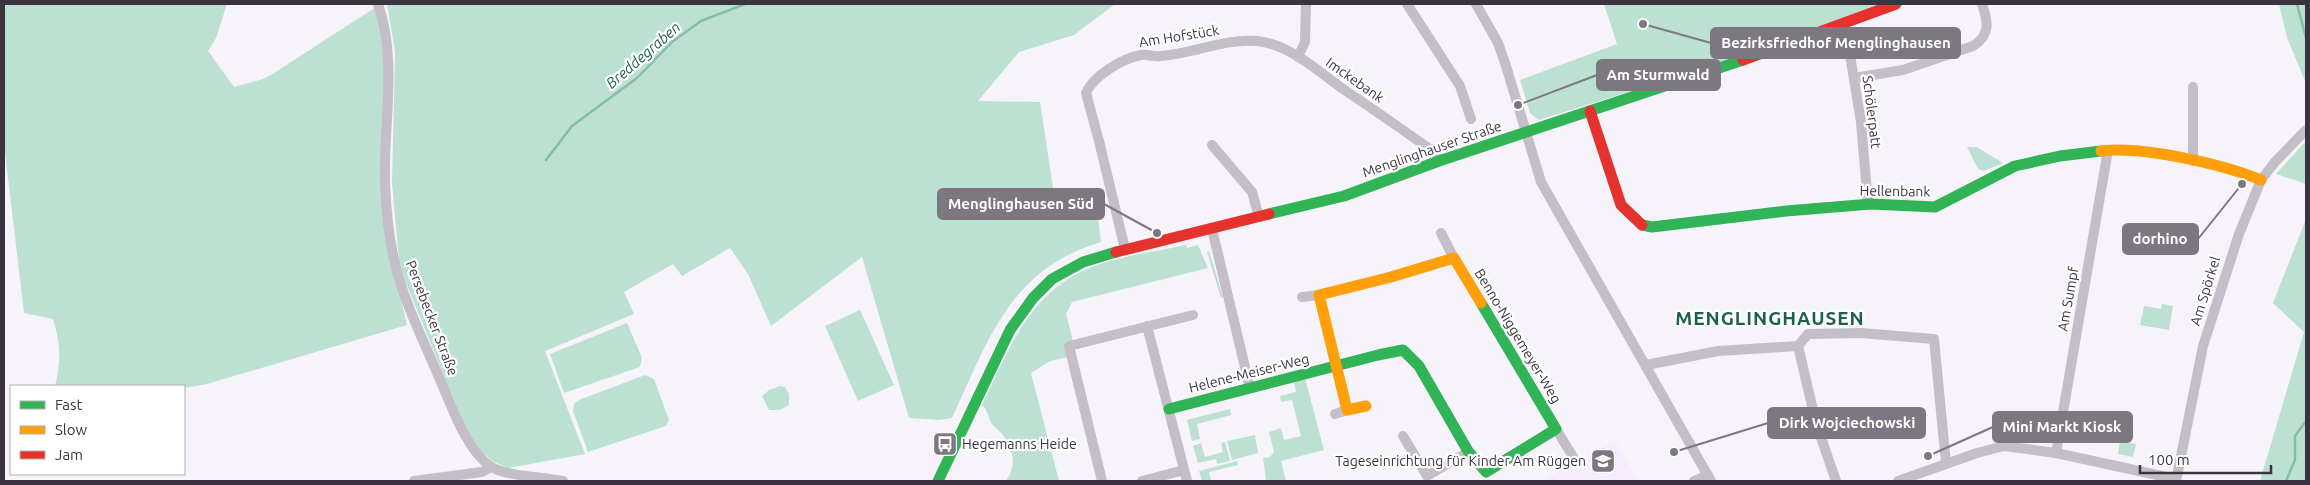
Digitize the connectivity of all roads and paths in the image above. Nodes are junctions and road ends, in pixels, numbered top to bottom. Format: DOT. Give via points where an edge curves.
graph roads {
  1 [pos="378,4"];
  2 [pos="1306,4"];
  3 [pos="1407,4"];
  4 [pos="1476,4"];
  5 [pos="1896,4"];
  6 [pos="1982,4"];
  7 [pos="1843,24"];
  8 [pos="1298,58"];
  9 [pos="1854,78"];
  10 [pos="2193,87"];
  11 [pos="1590,112"];
  12 [pos="1471,119"];
  13 [pos="2306,130"];
  14 [pos="1526,132"];
  15 [pos="1212,145"];
  16 [pos="2108,150"];
  17 [pos="1439,161"];
  18 [pos="2193,161"];
  19 [pos="2261,180"];
  20 [pos="1868,204"];
  21 [pos="1259,217"];
  22 [pos="1212,229"];
  23 [pos="1440,233"];
  24 [pos="1124,250"];
  25 [pos="1454,258"];
  26 [pos="1319,295"];
  27 [pos="1302,297"];
  28 [pos="1192,315"];
  29 [pos="1147,326"];
  30 [pos="1798,346"];
  31 [pos="1646,365"];
  32 [pos="1336,366"];
  33 [pos="1250,388"];
  34 [pos="1366,406"];
  35 [pos="1169,409"];
  36 [pos="1347,410"];
  37 [pos="1335,414"];
  38 [pos="1556,429"];
  39 [pos="1403,436"];
  40 [pos="1468,452"];
  41 [pos="2056,453"];
  42 [pos="1575,460"];
  43 [pos="1946,463"];
  44 [pos="491,467"];
  45 [pos="1184,470"];
  46 [pos="1710,478"];
  47 [pos="2176,480"];
  48 [pos="414,481"];
  49 [pos="563,481"];
  50 [pos="938,481"];
  51 [pos="1102,481"];
  52 [pos="1142,481"];
  53 [pos="1186,481"];
  54 [pos="1694,481"];
  55 [pos="1836,481"];
  56 [pos="1898,481"];
  1 -- 44 [label="street, Persebecker Straße" via="389,57 385,183 393,255 412,312 458,421 472,445"];
  2 -- 8 [label="street" via="1305,42"];
  3 -- 12 [label="street" via="1460,86"];
  4 -- 14 [label="street" via="1501,51"];
  5 -- 7 [label="street, Menglinghauser Straße"];
  6 -- 9 [label="street" via="1988,23 1986,32 1973,46 1904,70"];
  7 -- 9 [label="street, Schölerpatt"];
  7 -- 11 [label="street, Menglinghauser Straße"];
  8 -- 17 [label="street, Imckebank" via="1427,147"];
  8 -- 24 [label="street, Am Hofstück" via="1274,44 1237,41 1159,56 1141,55 1121,63 1089,86 1087,100"];
  9 -- 20 [label="street, Schölerpatt"];
  10 -- 18 [label="street"];
  11 -- 14 [label="street, Menglinghauser Straße"];
  11 -- 20 [label="street, Hellenbank" via="1621,205 1643,226"];
  13 -- 19 [label="street, Am Spörkel"];
  14 -- 17 [label="street, Menglinghauser Straße"];
  14 -- 31 [label="street" via="1541,182"];
  15 -- 21 [label="street" via="1252,192"];
  16 -- 18 [label="street, Hellenbank" via="2136,150"];
  16 -- 20 [label="street, Hellenbank" via="2015,166 1935,207"];
  16 -- 41 [label="street, Am Sumpf"];
  17 -- 21 [label="street, Menglinghauser Straße" via="1344,196"];
  18 -- 19 [label="street, Hellenbank"];
  19 -- 47 [label="street, Am Spörkel" via="2210,321"];
  21 -- 22 [label="street, Menglinghauser Straße"];
  22 -- 24 [label="street, Menglinghauser Straße"];
  22 -- 33 [label="street"];
  23 -- 25 [label="street, Benno-Niggemeyer-Weg"];
  24 -- 50 [label="street, Menglinghauser Straße" via="1099,256 1052,279 1026,306 1010,330"];
  25 -- 26 [label="street"];
  25 -- 38 [label="street, Benno-Niggemeyer-Weg"];
  26 -- 27 [label="street"];
  26 -- 32 [label="street"];
  28 -- 29 [label="street"];
  29 -- 35 [label="street"];
  29 -- 51 [label="street" via="1069,346"];
  30 -- 31 [label="street" via="1718,351"];
  30 -- 43 [label="street" via="1808,334 1861,333 1934,339"];
  30 -- 55 [label="street" via="1816,423"];
  31 -- 46 [label="street"];
  32 -- 33 [label="street, Helene-Meiser-Weg"];
  32 -- 36 [label="street"];
  32 -- 40 [label="street, Helene-Meiser-Weg" via="1407,351"];
  33 -- 35 [label="street, Helene-Meiser-Weg"];
  34 -- 36 [label="street"];
  35 -- 45 [label="street"];
  36 -- 37 [label="street"];
  38 -- 40 [label="street, Helene-Meiser-Weg" via="1486,472"];
  38 -- 42 [label="street, Benno-Niggemeyer-Weg"];
  39 -- 40 [label="street" via="1427,476"];
  41 -- 43 [label="street" via="2004,446"];
  41 -- 47 [label="street"];
  43 -- 56 [label="street"];
  44 -- 48 [label="street" via="482,472"];
  44 -- 49 [label="street"];
  45 -- 52 [label="street"];
  45 -- 53 [label="street"];
  46 -- 54 [label="street"];
}
